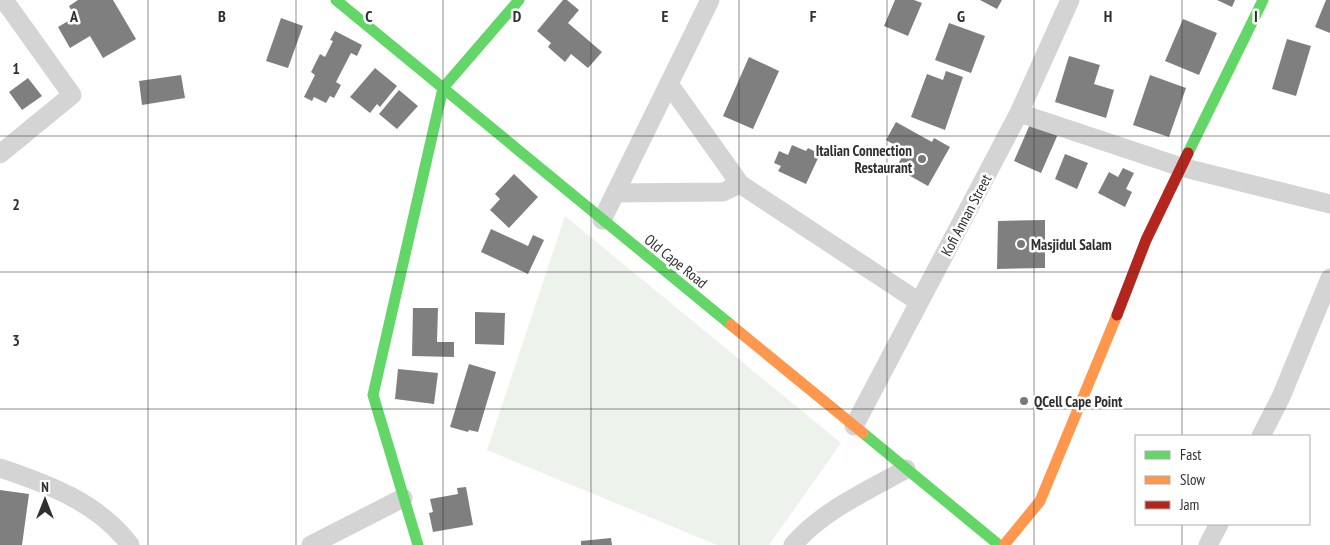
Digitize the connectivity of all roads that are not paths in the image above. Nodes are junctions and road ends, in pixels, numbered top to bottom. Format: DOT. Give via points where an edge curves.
graph roads {
  1 [pos="4,0"];
  2 [pos="519,0"];
  3 [pos="710,0"];
  4 [pos="1070,0"];
  5 [pos="1263,0"];
  6 [pos="345,3"];
  7 [pos="668,84"];
  8 [pos="444,88"];
  9 [pos="1019,113"];
  10 [pos="0,154"];
  11 [pos="1181,167"];
  12 [pos="740,184"];
  13 [pos="615,193"];
  14 [pos="1330,204"];
  15 [pos="602,220"];
  16 [pos="1330,278"];
  17 [pos="919,302"];
  18 [pos="1323,320"];
  19 [pos="854,426"];
  20 [pos="1262,435"];
  21 [pos="0,468"];
  22 [pos="906,469"];
  23 [pos="403,498"];
  24 [pos="1218,525"];
  25 [pos="130,545"];
  26 [pos="312,545"];
  27 [pos="418,545"];
  28 [pos="793,545"];
  29 [pos="999,545"];
  30 [pos="1004,545"];
  31 [pos="1208,545"];
  1 -- 10 [label="street" via="72,95"];
  2 -- 8 [label="street"];
  3 -- 7 [label="street"];
  4 -- 9 [label="street, Kofi Annan Street"];
  5 -- 11 [label="street"];
  6 -- 8 [label="street, Old Cape Road"];
  7 -- 12 [label="street"];
  7 -- 13 [label="street"];
  8 -- 15 [label="street, Old Cape Road"];
  8 -- 23 [label="street" via="373,396"];
  9 -- 11 [label="street"];
  9 -- 17 [label="street, Kofi Annan Street"];
  11 -- 14 [label="street"];
  11 -- 30 [label="street" via="1146,240 1040,501"];
  12 -- 13 [label="street" via="724,192"];
  12 -- 17 [label="street"];
  13 -- 15 [label="street"];
  15 -- 19 [label="street, Old Cape Road"];
  16 -- 18 [label="street"];
  17 -- 19 [label="street, Kofi Annan Street"];
  18 -- 20 [label="street"];
  19 -- 22 [label="street, Old Cape Road"];
  21 -- 25 [label="street" via="42,481 88,505"];
  22 -- 28 [label="street" via="823,516"];
  22 -- 29 [label="street, Old Cape Road"];
  23 -- 26 [label="street"];
  23 -- 27 [label="street"];
  24 -- 31 [label="street"];
}
